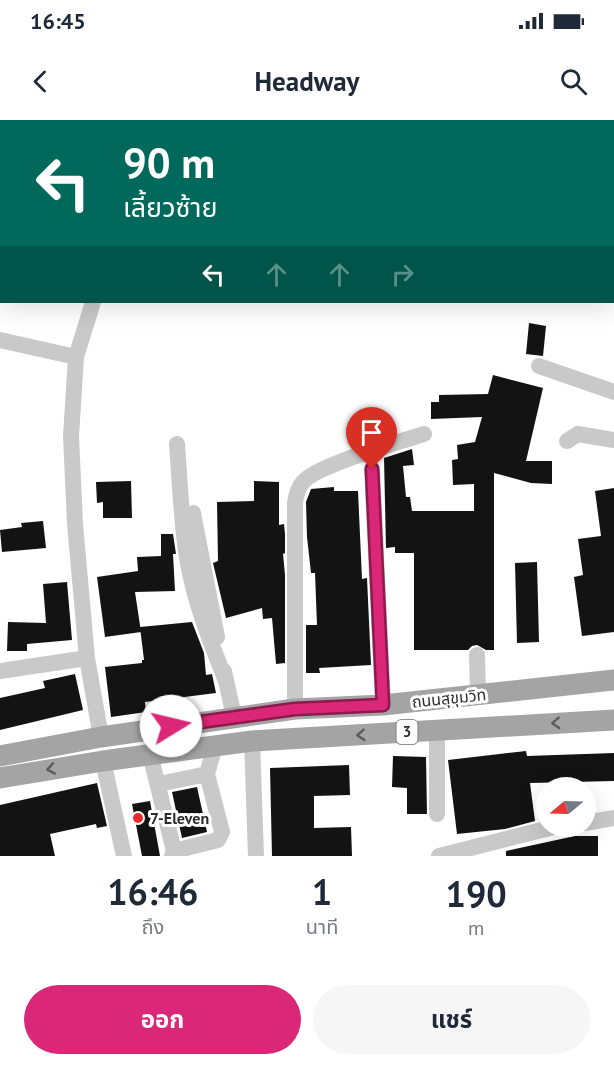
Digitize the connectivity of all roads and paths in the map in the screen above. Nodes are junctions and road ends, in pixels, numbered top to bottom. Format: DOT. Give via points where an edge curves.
graph roads {
  1 [pos="93,303"];
  2 [pos="0,340"];
  3 [pos="76,357"];
  4 [pos="538,366"];
  5 [pos="614,392"];
  6 [pos="424,434"];
  7 [pos="614,440"];
  8 [pos="567,441"];
  9 [pos="177,444"];
  10 [pos="372,469"];
  11 [pos="194,513"];
  12 [pos="477,655"];
  13 [pos="87,658"];
  14 [pos="0,671"];
  15 [pos="614,680"];
  16 [pos="226,681"];
  17 [pos="478,696"];
  18 [pos="383,705"];
  19 [pos="321,708"];
  20 [pos="295,709"];
  21 [pos="234,717"];
  22 [pos="614,720"];
  23 [pos="437,730"];
  24 [pos="101,737"];
  25 [pos="322,738"];
  26 [pos="252,741"];
  27 [pos="215,746"];
  28 [pos="150,754"];
  29 [pos="0,756"];
  30 [pos="103,761"];
  31 [pos="207,774"];
  32 [pos="0,778"];
  33 [pos="159,784"];
  34 [pos="437,814"];
  35 [pos="614,818"];
  36 [pos="596,821"];
  37 [pos="536,832"];
  38 [pos="173,853"];
  39 [pos="124,856"];
  40 [pos="256,856"];
  41 [pos="439,856"];
  1 -- 3 [label="street"];
  2 -- 3 [label="street"];
  3 -- 13 [label="street" via="71,436"];
  4 -- 5 [label="street"];
  6 -- 20 [label="street" via="324,469 304,480 297,492"];
  7 -- 8 [label="street" via="578,434"];
  9 -- 16 [label="street" via="187,560 205,629"];
  10 -- 18 [label="street"];
  11 -- 16 [label="street"];
  12 -- 17 [label="street"];
  13 -- 14 [label="street"];
  13 -- 24 [label="street"];
  15 -- 17 [label="main road, ถนนสุขุมวิท / 3"];
  16 -- 21 [label="street"];
  17 -- 18 [label="main road, ถนนสุขุมวิท / 3"];
  18 -- 19 [label="main road, ถนนสุขุมวิท / 3"];
  19 -- 20 [label="main road, ถนนสุขุมวิท / 3"];
  19 -- 25 [label="main road"];
  20 -- 21 [label="main road, ถนนสุขุมวิท / 3"];
  21 -- 24 [label="main road, ถนนสุขุมวิท / 3"];
  22 -- 23 [label="main road, ถนนสุขุมวิท / 3, one-way"];
  23 -- 25 [label="main road, ถนนสุขุมวิท / 3, one-way"];
  23 -- 34 [label="street"];
  24 -- 29 [label="main road, ถนนสุขุมวิท / 3"];
  25 -- 26 [label="main road, ถนนสุขุมวิท / 3"];
  26 -- 27 [label="main road, ถนนสุขุมวิท / 3"];
  26 -- 40 [label="street"];
  27 -- 28 [label="main road, ถนนสุขุมวิท / 3"];
  27 -- 31 [label="street"];
  28 -- 30 [label="main road, ถนนสุขุมวิท / 3"];
  28 -- 33 [label="street"];
  30 -- 32 [label="main road, ถนนสุขุมวิท / 3, one-way"];
  30 -- 39 [label="street"];
  31 -- 33 [label="street"];
  31 -- 38 [label="street" via="221,837"];
  33 -- 38 [label="street"];
  35 -- 36 [label="street"];
  37 -- 41 [label="street"];
}
